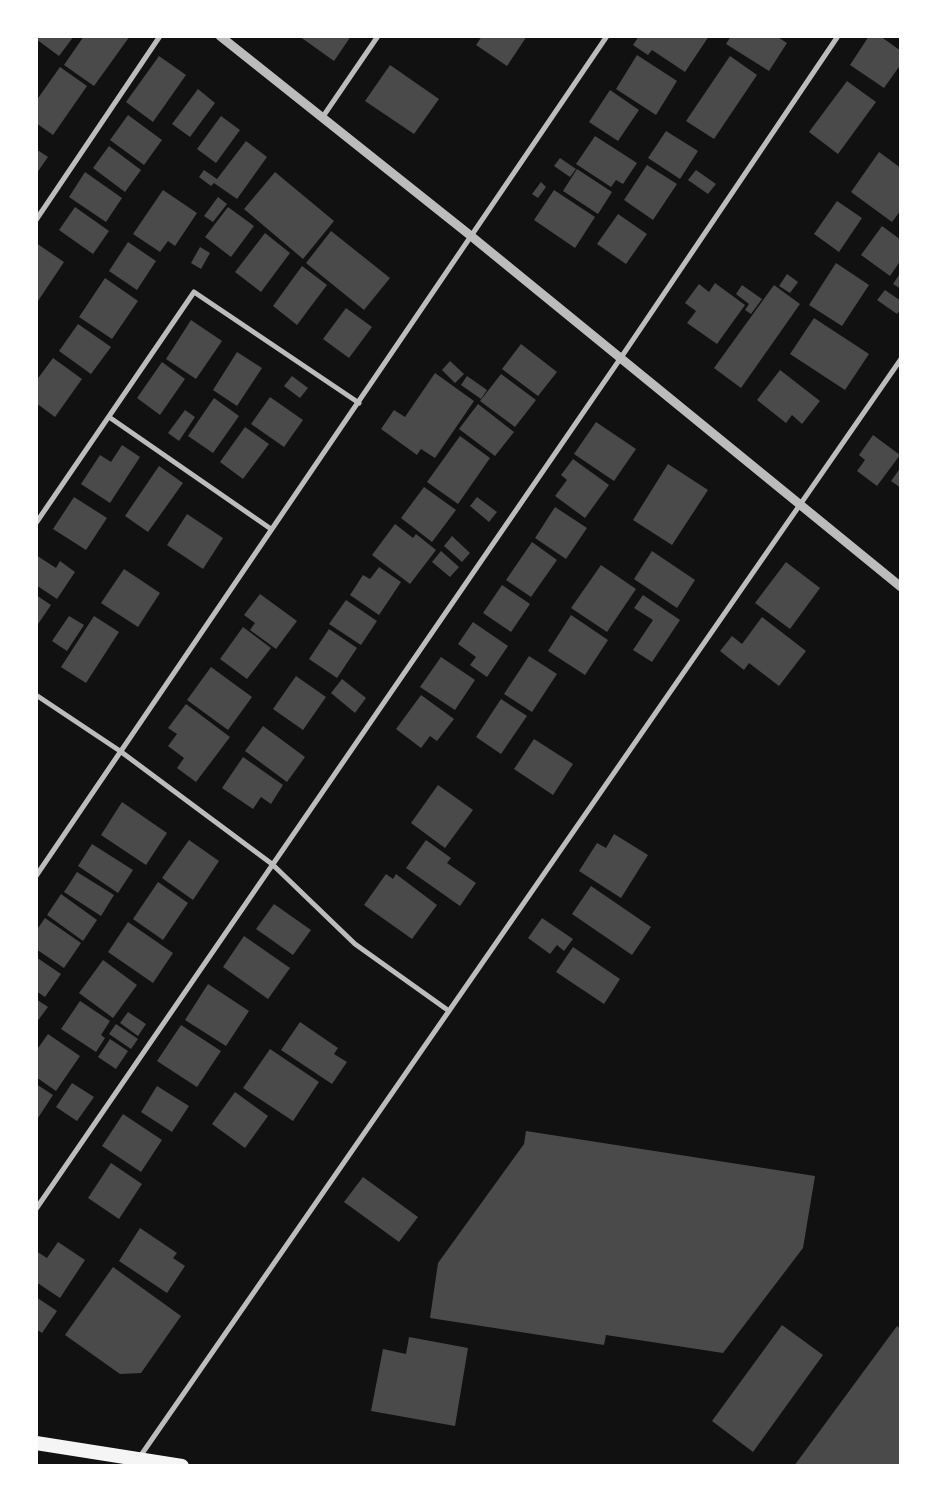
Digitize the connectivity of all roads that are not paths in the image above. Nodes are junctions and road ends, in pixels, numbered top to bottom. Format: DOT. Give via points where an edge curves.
graph roads {
  1 [pos="160,36"];
  2 [pos="220,36"];
  3 [pos="378,36"];
  4 [pos="607,36"];
  5 [pos="838,36"];
  6 [pos="322,118"];
  7 [pos="36,220"];
  8 [pos="471,236"];
  9 [pos="620,359"];
  10 [pos="901,359"];
  11 [pos="358,403"];
  12 [pos="109,417"];
  13 [pos="800,505"];
  14 [pos="36,523"];
  15 [pos="272,529"];
  16 [pos="901,587"];
  17 [pos="36,695"];
  18 [pos="120,751"];
  19 [pos="272,864"];
  20 [pos="36,876"];
  21 [pos="449,1011"];
  22 [pos="36,1208"];
  23 [pos="36,1443"];
  24 [pos="138,1462"];
  25 [pos="182,1466"];
  1 -- 7 [label="street"];
  2 -- 6 [label="street"];
  3 -- 6 [label="street"];
  4 -- 8 [label="street"];
  5 -- 9 [label="street"];
  6 -- 8 [label="street"];
  8 -- 9 [label="street"];
  8 -- 11 [label="street"];
  9 -- 13 [label="street"];
  9 -- 19 [label="street"];
  10 -- 13 [label="street"];
  11 -- 12 [label="street" via="194,292"];
  11 -- 15 [label="street"];
  12 -- 14 [label="street"];
  12 -- 15 [label="street"];
  13 -- 16 [label="street"];
  13 -- 21 [label="street"];
  15 -- 18 [label="street"];
  17 -- 18 [label="street"];
  18 -- 19 [label="street"];
  18 -- 20 [label="street"];
  19 -- 21 [label="street" via="355,944"];
  19 -- 22 [label="street"];
  21 -- 24 [label="street"];
  23 -- 24 [label="highway"];
  24 -- 25 [label="highway"];
}
